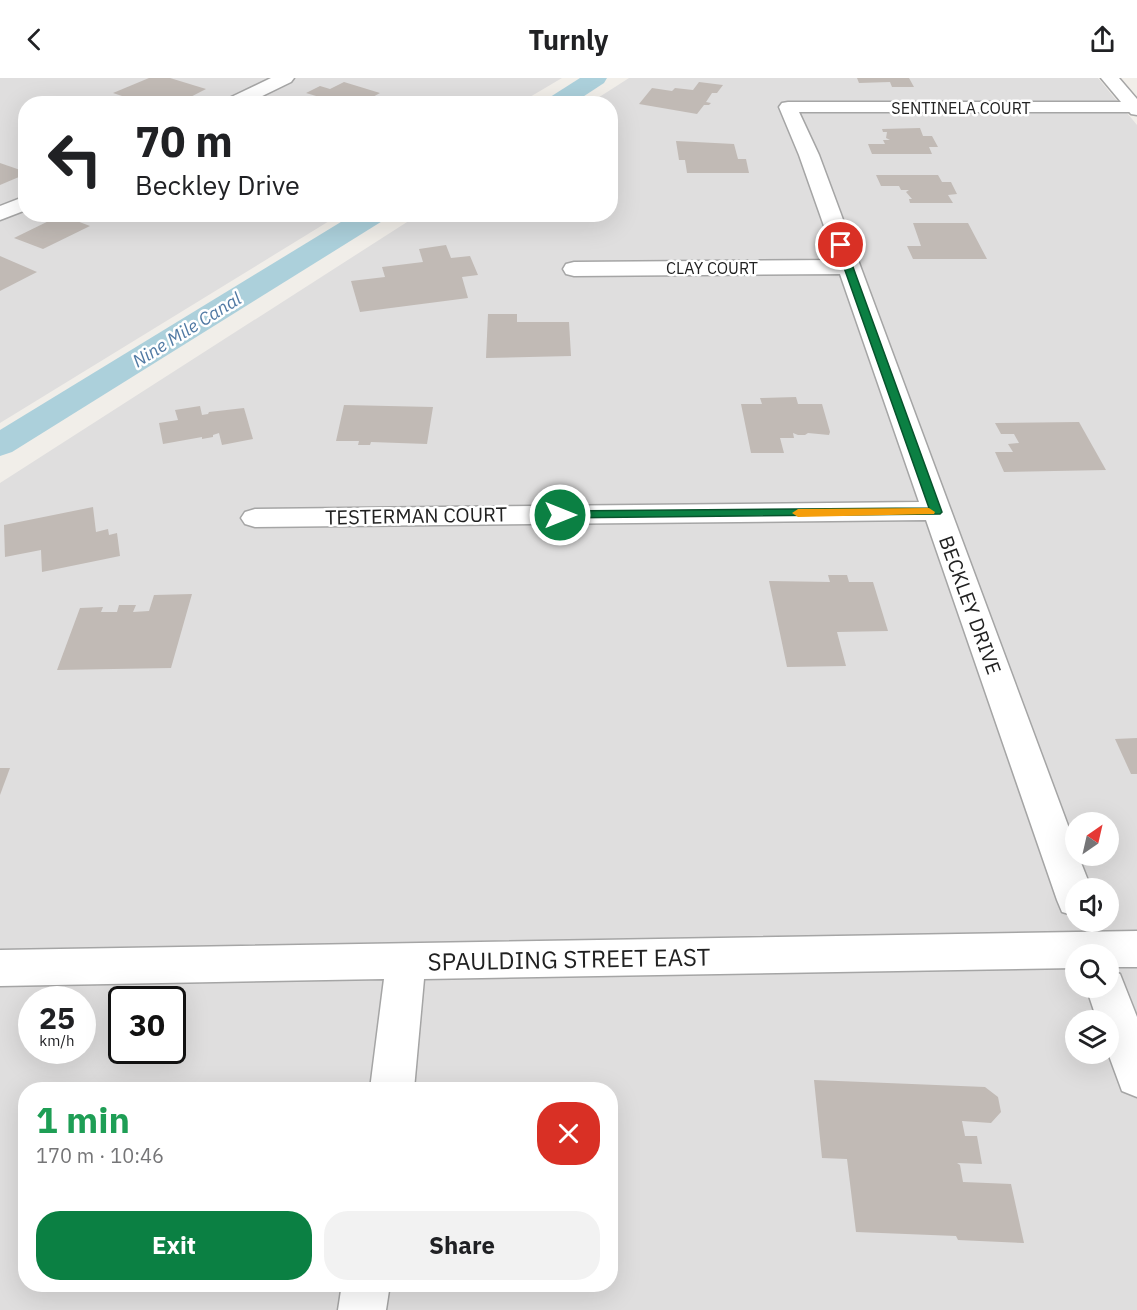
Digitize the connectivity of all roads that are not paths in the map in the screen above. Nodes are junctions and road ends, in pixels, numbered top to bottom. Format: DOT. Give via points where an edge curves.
graph roads {
  1 [pos="246,78"];
  2 [pos="1110,78"];
  3 [pos="277,82"];
  4 [pos="248,96"];
  5 [pos="788,108"];
  6 [pos="1136,108"];
  7 [pos="18,206"];
  8 [pos="0,214"];
  9 [pos="849,267"];
  10 [pos="574,269"];
  11 [pos="936,512"];
  12 [pos="255,518"];
  13 [pos="1068,878"];
  14 [pos="1090,941"];
  15 [pos="1137,949"];
  16 [pos="406,963"];
  17 [pos="0,968"];
  18 [pos="1110,998"];
  19 [pos="1137,1076"];
  20 [pos="393,1082"];
  21 [pos="365,1292"];
  22 [pos="362,1310"];
  1 -- 3 [label="street"];
  2 -- 6 [label="street"];
  3 -- 4 [label="street"];
  5 -- 6 [label="street, SENTINELA COURT"];
  5 -- 9 [label="street, BECKLEY DRIVE"];
  7 -- 8 [label="street"];
  9 -- 10 [label="street, CLAY COURT"];
  9 -- 11 [label="street, BECKLEY DRIVE"];
  11 -- 12 [label="street, TESTERMAN COURT"];
  11 -- 13 [label="street, BECKLEY DRIVE"];
  14 -- 15 [label="street, SPAULDING STREET EAST"];
  14 -- 16 [label="street, SPAULDING STREET EAST"];
  16 -- 17 [label="street, SPAULDING STREET EAST"];
  16 -- 20 [label="street"];
  18 -- 19 [label="street"];
  21 -- 22 [label="street"];
}
